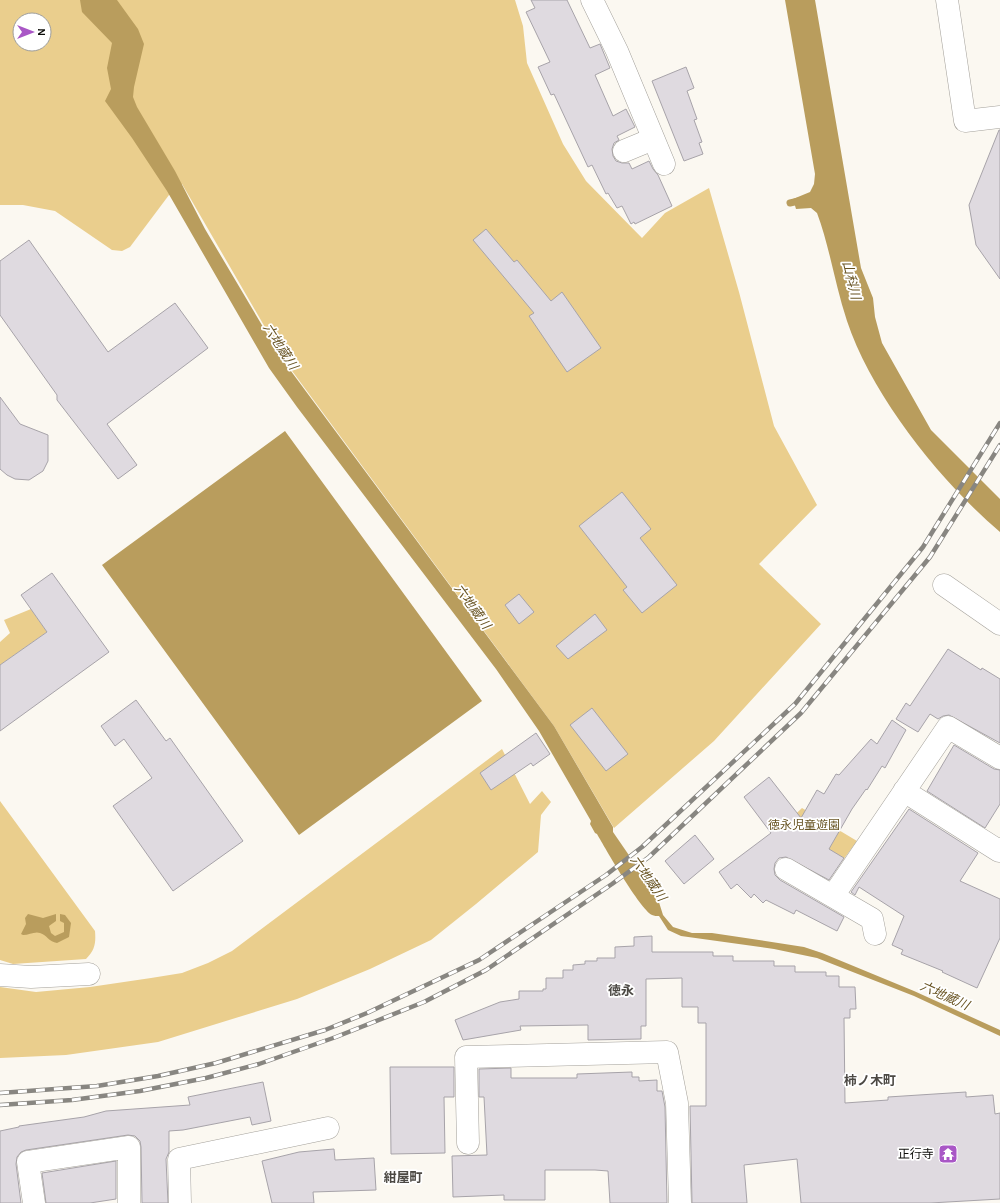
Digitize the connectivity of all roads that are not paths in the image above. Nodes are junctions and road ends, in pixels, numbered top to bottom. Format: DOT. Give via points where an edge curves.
graph roads {
  1 [pos="592,0"];
  2 [pos="947,0"];
  3 [pos="1000,117"];
  4 [pos="653,139"];
  5 [pos="624,151"];
  6 [pos="664,164"];
  7 [pos="944,584"];
  8 [pos="1000,624"];
  9 [pos="1000,758"];
  10 [pos="904,792"];
  11 [pos="1000,849"];
  12 [pos="786,869"];
  13 [pos="833,896"];
  14 [pos="875,934"];
  15 [pos="89,974"];
  16 [pos="0,975"];
  17 [pos="328,1128"];
  18 [pos="468,1143"];
  19 [pos="34,1203"];
  20 [pos="129,1203"];
  21 [pos="180,1203"];
  22 [pos="680,1203"];
  1 -- 4 [label="street" via="617,51"];
  2 -- 3 [label="street" via="965,121"];
  4 -- 5 [label="street"];
  4 -- 6 [label="street"];
  7 -- 8 [label="street"];
  9 -- 10 [label="street" via="948,727"];
  10 -- 11 [label="street" via="998,851"];
  10 -- 13 [label="street"];
  12 -- 13 [label="street"];
  13 -- 14 [label="street" via="872,919"];
  15 -- 16 [label="street" via="31,978"];
  17 -- 21 [label="street" via="179,1159"];
  18 -- 22 [label="street" via="466,1057 667,1052 677,1103"];
  19 -- 20 [label="street" via="28,1162 129,1147"];
}
